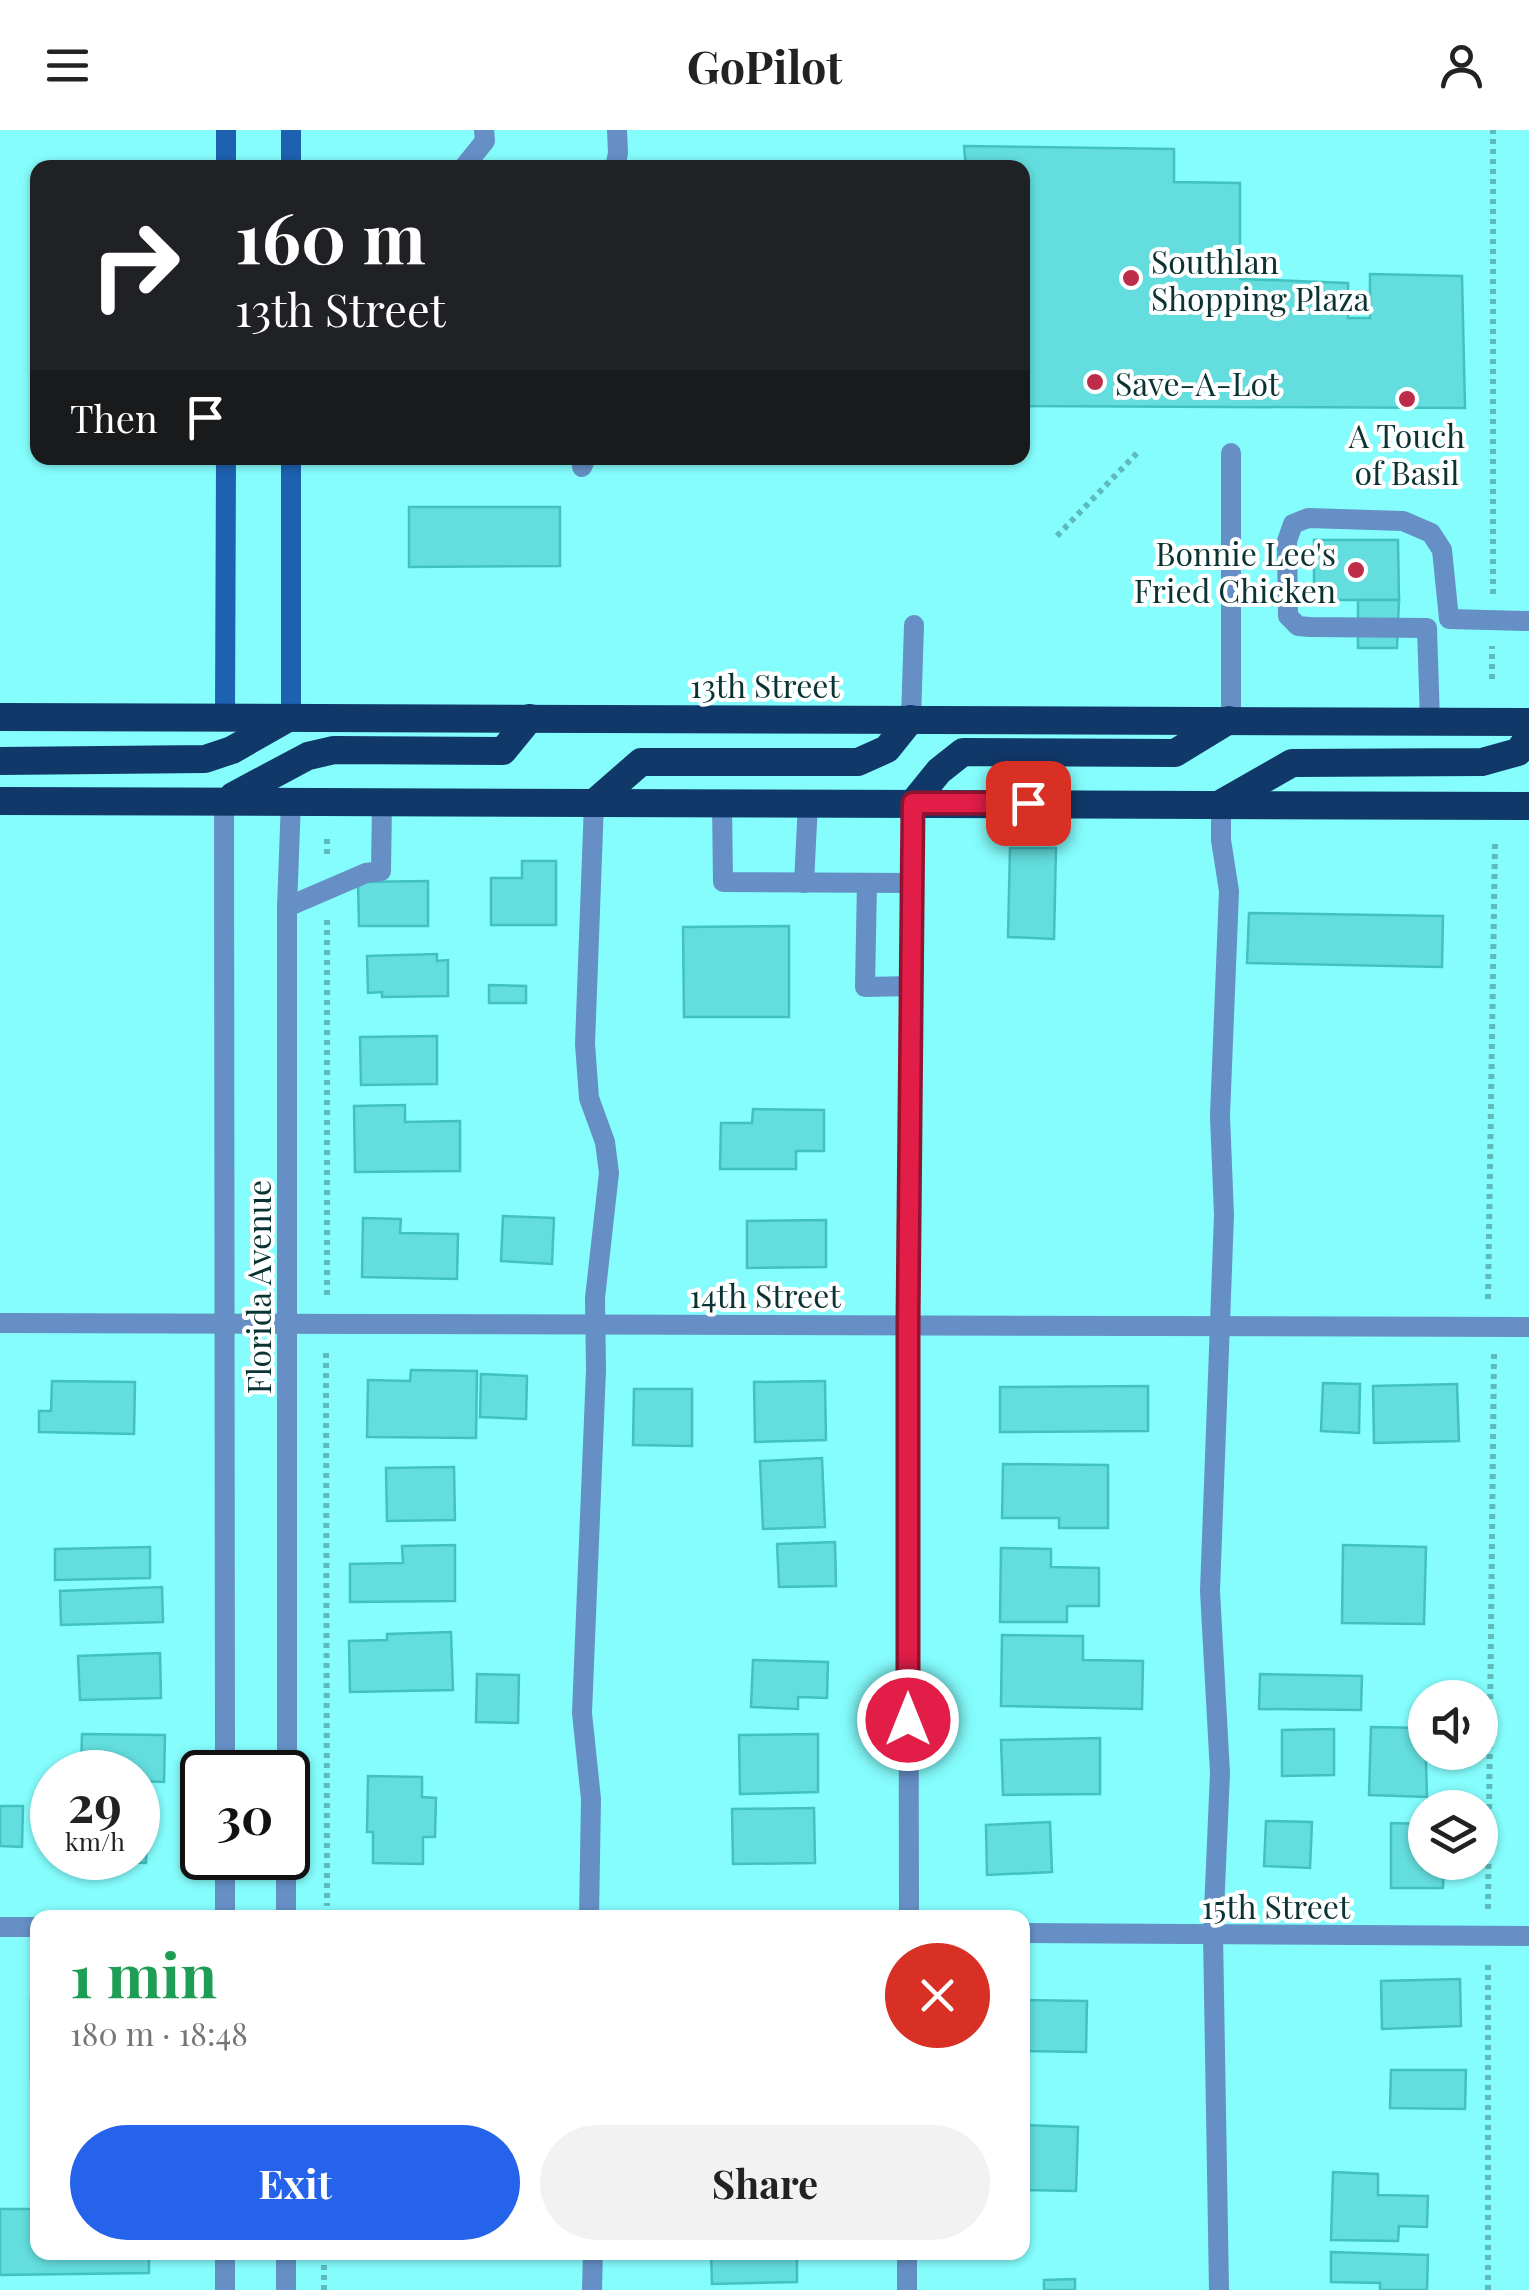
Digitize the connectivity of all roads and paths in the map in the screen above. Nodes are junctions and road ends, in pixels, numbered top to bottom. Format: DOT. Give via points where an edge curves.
graph roads {
  1 [pos="226,130"];
  2 [pos="291,130"];
  3 [pos="484,130"];
  4 [pos="617,130"];
  5 [pos="1493,130"];
  6 [pos="226,160"];
  7 [pos="291,160"];
  8 [pos="470,160"];
  9 [pos="615,160"];
  10 [pos="1138,452"];
  11 [pos="1230,453"];
  12 [pos="226,465"];
  13 [pos="291,465"];
  14 [pos="1057,536"];
  15 [pos="1493,620"];
  16 [pos="1529,621"];
  17 [pos="914,624"];
  18 [pos="1492,679"];
  19 [pos="0,716"];
  20 [pos="225,716"];
  21 [pos="292,716"];
  22 [pos="530,718"];
  23 [pos="911,719"];
  24 [pos="1230,720"];
  25 [pos="1430,721"];
  26 [pos="1529,722"];
  27 [pos="1529,736"];
  28 [pos="0,762"];
  29 [pos="0,801"];
  30 [pos="224,801"];
  31 [pos="291,801"];
  32 [pos="382,802"];
  33 [pos="594,803"];
  34 [pos="722,803"];
  35 [pos="808,803"];
  36 [pos="913,803"];
  37 [pos="1221,804"];
  38 [pos="1529,806"];
  39 [pos="327,839"];
  40 [pos="1495,841"];
  41 [pos="804,883"];
  42 [pos="867,883"];
  43 [pos="913,883"];
  44 [pos="327,891"];
  45 [pos="288,908"];
  46 [pos="912,986"];
  47 [pos="327,1306"];
  48 [pos="0,1323"];
  49 [pos="594,1324"];
  50 [pos="908,1325"];
  51 [pos="224,1326"];
  52 [pos="288,1326"];
  53 [pos="1219,1326"];
  54 [pos="1491,1327"];
  55 [pos="1529,1327"];
  56 [pos="326,1346"];
  57 [pos="225,1750"];
  58 [pos="286,1750"];
  59 [pos="225,1880"];
  60 [pos="286,1880"];
  61 [pos="327,1906"];
  62 [pos="225,1910"];
  63 [pos="286,1910"];
  64 [pos="590,1910"];
  65 [pos="909,1910"];
  66 [pos="0,1927"];
  67 [pos="30,1927"];
  68 [pos="1030,1933"];
  69 [pos="1212,1934"];
  70 [pos="1488,1936"];
  71 [pos="1529,1936"];
  72 [pos="225,2260"];
  73 [pos="286,2260"];
  74 [pos="324,2260"];
  75 [pos="593,2260"];
  76 [pos="907,2260"];
  77 [pos="225,2290"];
  78 [pos="286,2290"];
  79 [pos="324,2290"];
  80 [pos="592,2290"];
  81 [pos="907,2290"];
  82 [pos="1220,2290"];
  83 [pos="1488,2290"];
  1 -- 6 [label="main road"];
  2 -- 7 [label="main road"];
  3 -- 8 [label="street"];
  4 -- 9 [label="street"];
  5 -- 15 [label="path"];
  10 -- 14 [label="path"];
  11 -- 24 [label="street"];
  12 -- 20 [label="main road"];
  13 -- 21 [label="main road"];
  15 -- 16 [label="street"];
  15 -- 18 [label="path"];
  15 -- 25 [label="street" via="1448,619 1442,550 1431,532 1403,520 1308,518 1293,524 1287,541 1288,616 1298,626 1426,628"];
  17 -- 23 [label="street"];
  19 -- 20 [label="highway, 13th Street"];
  20 -- 21 [label="highway, 13th Street"];
  21 -- 22 [label="highway, 13th Street"];
  21 -- 28 [label="highway" via="205,759"];
  22 -- 23 [label="highway, 13th Street"];
  22 -- 30 [label="highway" via="503,752 334,750 308,756"];
  23 -- 24 [label="highway, 13th Street"];
  23 -- 33 [label="highway" via="887,749 858,762 641,762"];
  24 -- 25 [label="highway, 13th Street"];
  24 -- 36 [label="highway" via="1175,753 963,752"];
  25 -- 26 [label="highway, 13th Street"];
  27 -- 37 [label="highway" via="1518,752 1482,762 1292,764"];
  29 -- 30 [label="highway"];
  30 -- 31 [label="highway"];
  30 -- 51 [label="street, Florida Avenue"];
  31 -- 32 [label="highway"];
  31 -- 45 [label="street, Florida Avenue"];
  32 -- 33 [label="highway"];
  32 -- 44 [label="street" via="381,871"];
  33 -- 34 [label="highway"];
  33 -- 49 [label="street" via="585,1044 589,1098 609,1172"];
  34 -- 35 [label="highway"];
  34 -- 41 [label="street" via="723,882"];
  35 -- 36 [label="highway"];
  35 -- 41 [label="street"];
  36 -- 37 [label="highway"];
  36 -- 43 [label="street"];
  37 -- 38 [label="highway"];
  37 -- 53 [label="street" via="1229,891"];
  39 -- 44 [label="path"];
  40 -- 54 [label="path"];
  41 -- 42 [label="street"];
  42 -- 43 [label="street"];
  42 -- 46 [label="street" via="865,987"];
  43 -- 46 [label="street"];
  44 -- 45 [label="street"];
  44 -- 47 [label="path"];
  45 -- 52 [label="street, Florida Avenue"];
  46 -- 50 [label="street"];
  48 -- 51 [label="street, 14th Street"];
  49 -- 50 [label="street, 14th Street"];
  49 -- 52 [label="street, 14th Street"];
  49 -- 64 [label="street" via="582,1713 591,1799"];
  50 -- 53 [label="street, 14th Street"];
  50 -- 65 [label="street"];
  51 -- 52 [label="street, 14th Street"];
  51 -- 57 [label="street, Florida Avenue"];
  52 -- 58 [label="street, Florida Avenue"];
  53 -- 54 [label="street, 14th Street"];
  53 -- 69 [label="street" via="1210,1590 1220,1773"];
  54 -- 55 [label="street, 14th Street"];
  54 -- 70 [label="path"];
  56 -- 61 [label="path"];
  59 -- 62 [label="street"];
  60 -- 63 [label="street"];
  66 -- 67 [label="street"];
  68 -- 69 [label="street, 15th Street"];
  69 -- 70 [label="street, 15th Street"];
  69 -- 82 [label="street"];
  70 -- 71 [label="street, 15th Street"];
  70 -- 83 [label="path"];
  72 -- 77 [label="street"];
  73 -- 78 [label="street"];
  74 -- 79 [label="path"];
  75 -- 80 [label="street"];
  76 -- 81 [label="street"];
}
